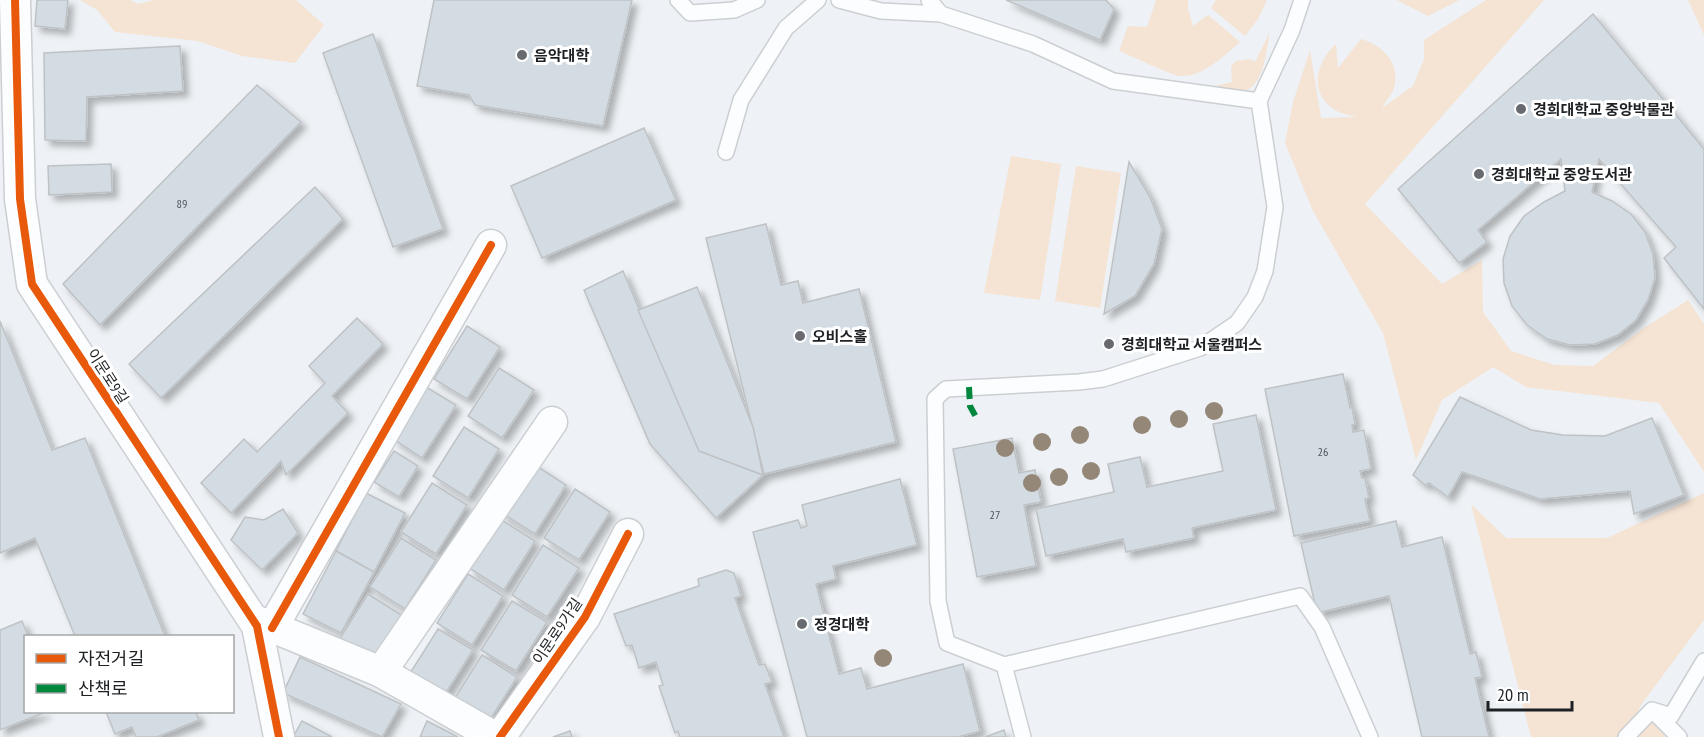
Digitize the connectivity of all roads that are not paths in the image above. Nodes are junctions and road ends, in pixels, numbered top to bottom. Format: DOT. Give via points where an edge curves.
graph roads {
  1 [pos="678,0"];
  2 [pos="757,0"];
  3 [pos="818,0"];
  4 [pos="839,0"];
  5 [pos="929,0"];
  6 [pos="1302,0"];
  7 [pos="10,10"];
  8 [pos="941,14"];
  9 [pos="8,52"];
  10 [pos="1259,101"];
  11 [pos="726,152"];
  12 [pos="491,245"];
  13 [pos="552,422"];
  14 [pos="628,534"];
  15 [pos="262,624"];
  16 [pos="1704,661"];
  17 [pos="1004,664"];
  18 [pos="381,672"];
  19 [pos="1652,710"];
  20 [pos="279,737"];
  21 [pos="498,737"];
  22 [pos="1023,737"];
  23 [pos="1370,737"];
  24 [pos="1626,737"];
  25 [pos="1679,737"];
  1 -- 2 [label="lane" via="690,13 734,10"];
  3 -- 11 [label="lane" via="786,27 741,100"];
  4 -- 8 [label="lane" via="880,11"];
  5 -- 8 [label="lane"];
  6 -- 10 [label="lane"];
  7 -- 9 [label="street, 이문로9길"];
  8 -- 10 [label="lane" via="1033,44 1113,81"];
  9 -- 15 [label="street, 이문로9길" via="20,199 32,284"];
  10 -- 17 [label="lane" via="1275,207 1265,271 1255,297 1237,323 1200,348 1103,379 946,389 935,399 938,601 947,643"];
  12 -- 15 [label="street"];
  13 -- 18 [label="street"];
  14 -- 21 [label="street, 이문로9가길" via="585,617"];
  15 -- 18 [label="street, 이문로9가길"];
  15 -- 20 [label="street, 이문로9길" via="257,626"];
  16 -- 19 [label="lane" via="1671,716"];
  17 -- 22 [label="lane"];
  17 -- 23 [label="lane" via="1300,596 1322,627"];
  18 -- 21 [label="street, 이문로9가길"];
  19 -- 24 [label="lane"];
  19 -- 25 [label="lane"];
}
